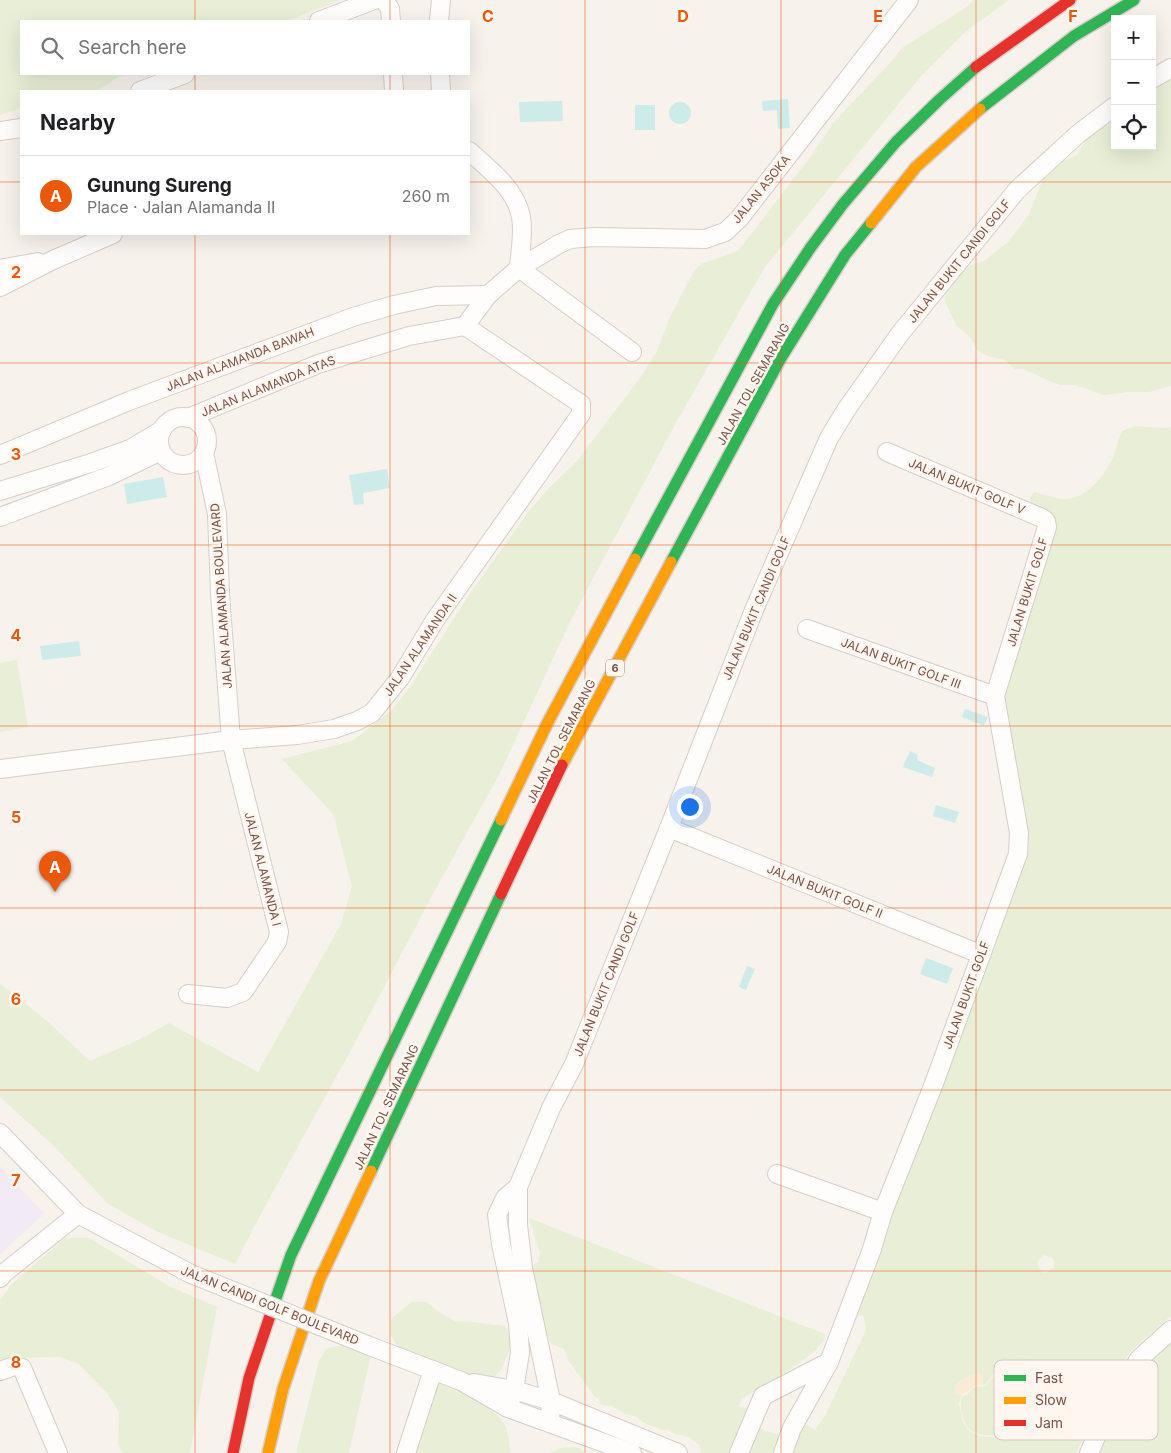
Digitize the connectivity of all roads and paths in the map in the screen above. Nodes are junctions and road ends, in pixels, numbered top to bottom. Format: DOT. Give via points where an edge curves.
graph roads {
  1 [pos="374,0"];
  2 [pos="382,0"];
  3 [pos="441,0"];
  4 [pos="909,0"];
  5 [pos="1070,0"];
  6 [pos="1134,0"];
  7 [pos="322,20"];
  8 [pos="391,20"];
  9 [pos="439,20"];
  10 [pos="1171,68"];
  11 [pos="182,75"];
  12 [pos="393,75"];
  13 [pos="440,75"];
  14 [pos="1156,77"];
  15 [pos="143,90"];
  16 [pos="394,90"];
  17 [pos="441,90"];
  18 [pos="1111,109"];
  19 [pos="20,128"];
  20 [pos="0,131"];
  21 [pos="470,152"];
  22 [pos="111,235"];
  23 [pos="519,268"];
  24 [pos="3,277"];
  25 [pos="488,294"];
  26 [pos="465,326"];
  27 [pos="632,352"];
  28 [pos="188,418"];
  29 [pos="162,430"];
  30 [pos="161,451"];
  31 [pos="887,452"];
  32 [pos="204,453"];
  33 [pos="0,455"];
  34 [pos="0,491"];
  35 [pos="0,517"];
  36 [pos="1046,521"];
  37 [pos="807,629"];
  38 [pos="995,696"];
  39 [pos="231,740"];
  40 [pos="0,769"];
  41 [pos="669,828"];
  42 [pos="980,954"];
  43 [pos="188,994"];
  44 [pos="0,1133"];
  45 [pos="777,1174"];
  46 [pos="518,1186"];
  47 [pos="883,1212"];
  48 [pos="78,1214"];
  49 [pos="0,1278"];
  50 [pos="1171,1330"];
  51 [pos="1139,1360"];
  52 [pos="829,1362"];
  53 [pos="433,1370"];
  54 [pos="0,1371"];
  55 [pos="461,1381"];
  56 [pos="514,1390"];
  57 [pos="551,1401"];
  58 [pos="508,1408"];
  59 [pos="550,1423"];
  60 [pos="1095,1440"];
  61 [pos="58,1453"];
  62 [pos="233,1453"];
  63 [pos="268,1453"];
  64 [pos="406,1453"];
  65 [pos="632,1453"];
  66 [pos="678,1453"];
  67 [pos="739,1453"];
  68 [pos="783,1453"];
  69 [pos="1089,1453"];
  1 -- 7 [label="street"];
  2 -- 8 [label="street" via="390,9"];
  3 -- 9 [label="street"];
  4 -- 23 [label="street, JALAN ASOKA" via="739,219 725,232 705,239 570,239"];
  5 -- 62 [label="highway, JALAN TOL SEMARANG" via="983,62 896,142 843,204 774,304 548,722 291,1255 248,1378"];
  6 -- 63 [label="highway, JALAN TOL SEMARANG / 6" via="1074,36 1020,77 972,115 916,167 845,255 781,358 558,772 323,1272 282,1389"];
  10 -- 14 [label="street"];
  11 -- 15 [label="street"];
  12 -- 16 [label="street"];
  13 -- 17 [label="street"];
  18 -- 41 [label="street, JALAN BUKIT CANDI GOLF" via="1078,134 1017,190 899,335 846,410 829,438 754,610"];
  19 -- 20 [label="street"];
  21 -- 23 [label="street" via="501,180 518,208 521,219"];
  22 -- 24 [label="street"];
  23 -- 25 [label="street"];
  23 -- 27 [label="street"];
  25 -- 26 [label="street"];
  25 -- 33 [label="street, JALAN ALAMANDA BAWAH" via="436,296 353,317 129,401"];
  26 -- 28 [label="street, JALAN ALAMANDA ATAS" via="409,336 318,364"];
  26 -- 39 [label="street, JALAN ALAMANDA II" via="581,404 581,414 435,620 400,678 372,713 334,729"];
  28 -- 29 [label="street" via="173,420"];
  28 -- 32 [label="street, JALAN ALAMANDA BOULEVARD" via="205,431 207,446"];
  29 -- 30 [label="street" via="159,436"];
  29 -- 34 [label="street" via="130,449"];
  30 -- 32 [label="street" via="165,458 178,465 193,463"];
  30 -- 35 [label="street" via="109,476"];
  31 -- 36 [label="street, JALAN BUKIT GOLF V"];
  32 -- 39 [label="street, JALAN ALAMANDA BOULEVARD" via="217,514"];
  36 -- 38 [label="street, JALAN BUKIT GOLF"];
  37 -- 38 [label="street, JALAN BUKIT GOLF III"];
  38 -- 42 [label="street, JALAN BUKIT GOLF" via="1019,833 1018,854"];
  39 -- 40 [label="street, JALAN ALAMANDA II"];
  39 -- 43 [label="street, JALAN ALAMANDA I" via="279,932 277,942 244,992 227,998"];
  41 -- 42 [label="street, JALAN BUKIT GOLF II"];
  41 -- 46 [label="street, JALAN BUKIT CANDI GOLF" via="574,1064 551,1108"];
  42 -- 47 [label="street, JALAN BUKIT GOLF"];
  44 -- 48 [label="street, JALAN CANDI GOLF BOULEVARD"];
  45 -- 47 [label="street"];
  46 -- 56 [label="street, JALAN BUKIT CANDI GOLF" via="505,1198 497,1215 518,1323 520,1352"];
  46 -- 57 [label="street, JALAN BUKIT CANDI GOLF" via="523,1268"];
  47 -- 52 [label="street, JALAN BUKIT GOLF"];
  48 -- 49 [label="street"];
  48 -- 53 [label="street, JALAN CANDI GOLF BOULEVARD, bridge" via="191,1274"];
  50 -- 51 [label="street"];
  52 -- 67 [label="street" via="763,1396"];
  52 -- 68 [label="street, JALAN BUKIT GOLF" via="792,1428"];
  53 -- 55 [label="street, JALAN CANDI GOLF BOULEVARD"];
  53 -- 64 [label="street"];
  54 -- 61 [label="street" via="14,1366 22,1368"];
  55 -- 56 [label="street, JALAN CANDI GOLF BOULEVARD"];
  55 -- 58 [label="street, JALAN CANDI GOLF BOULEVARD"];
  56 -- 57 [label="street, JALAN CANDI GOLF BOULEVARD"];
  56 -- 58 [label="street, JALAN BUKIT CANDI GOLF"];
  57 -- 59 [label="street, JALAN BUKIT CANDI GOLF"];
  57 -- 66 [label="street, JALAN CANDI GOLF BOULEVARD"];
  58 -- 59 [label="street, JALAN CANDI GOLF BOULEVARD"];
  59 -- 65 [label="street, JALAN CANDI GOLF BOULEVARD"];
  60 -- 69 [label="street"];
}
